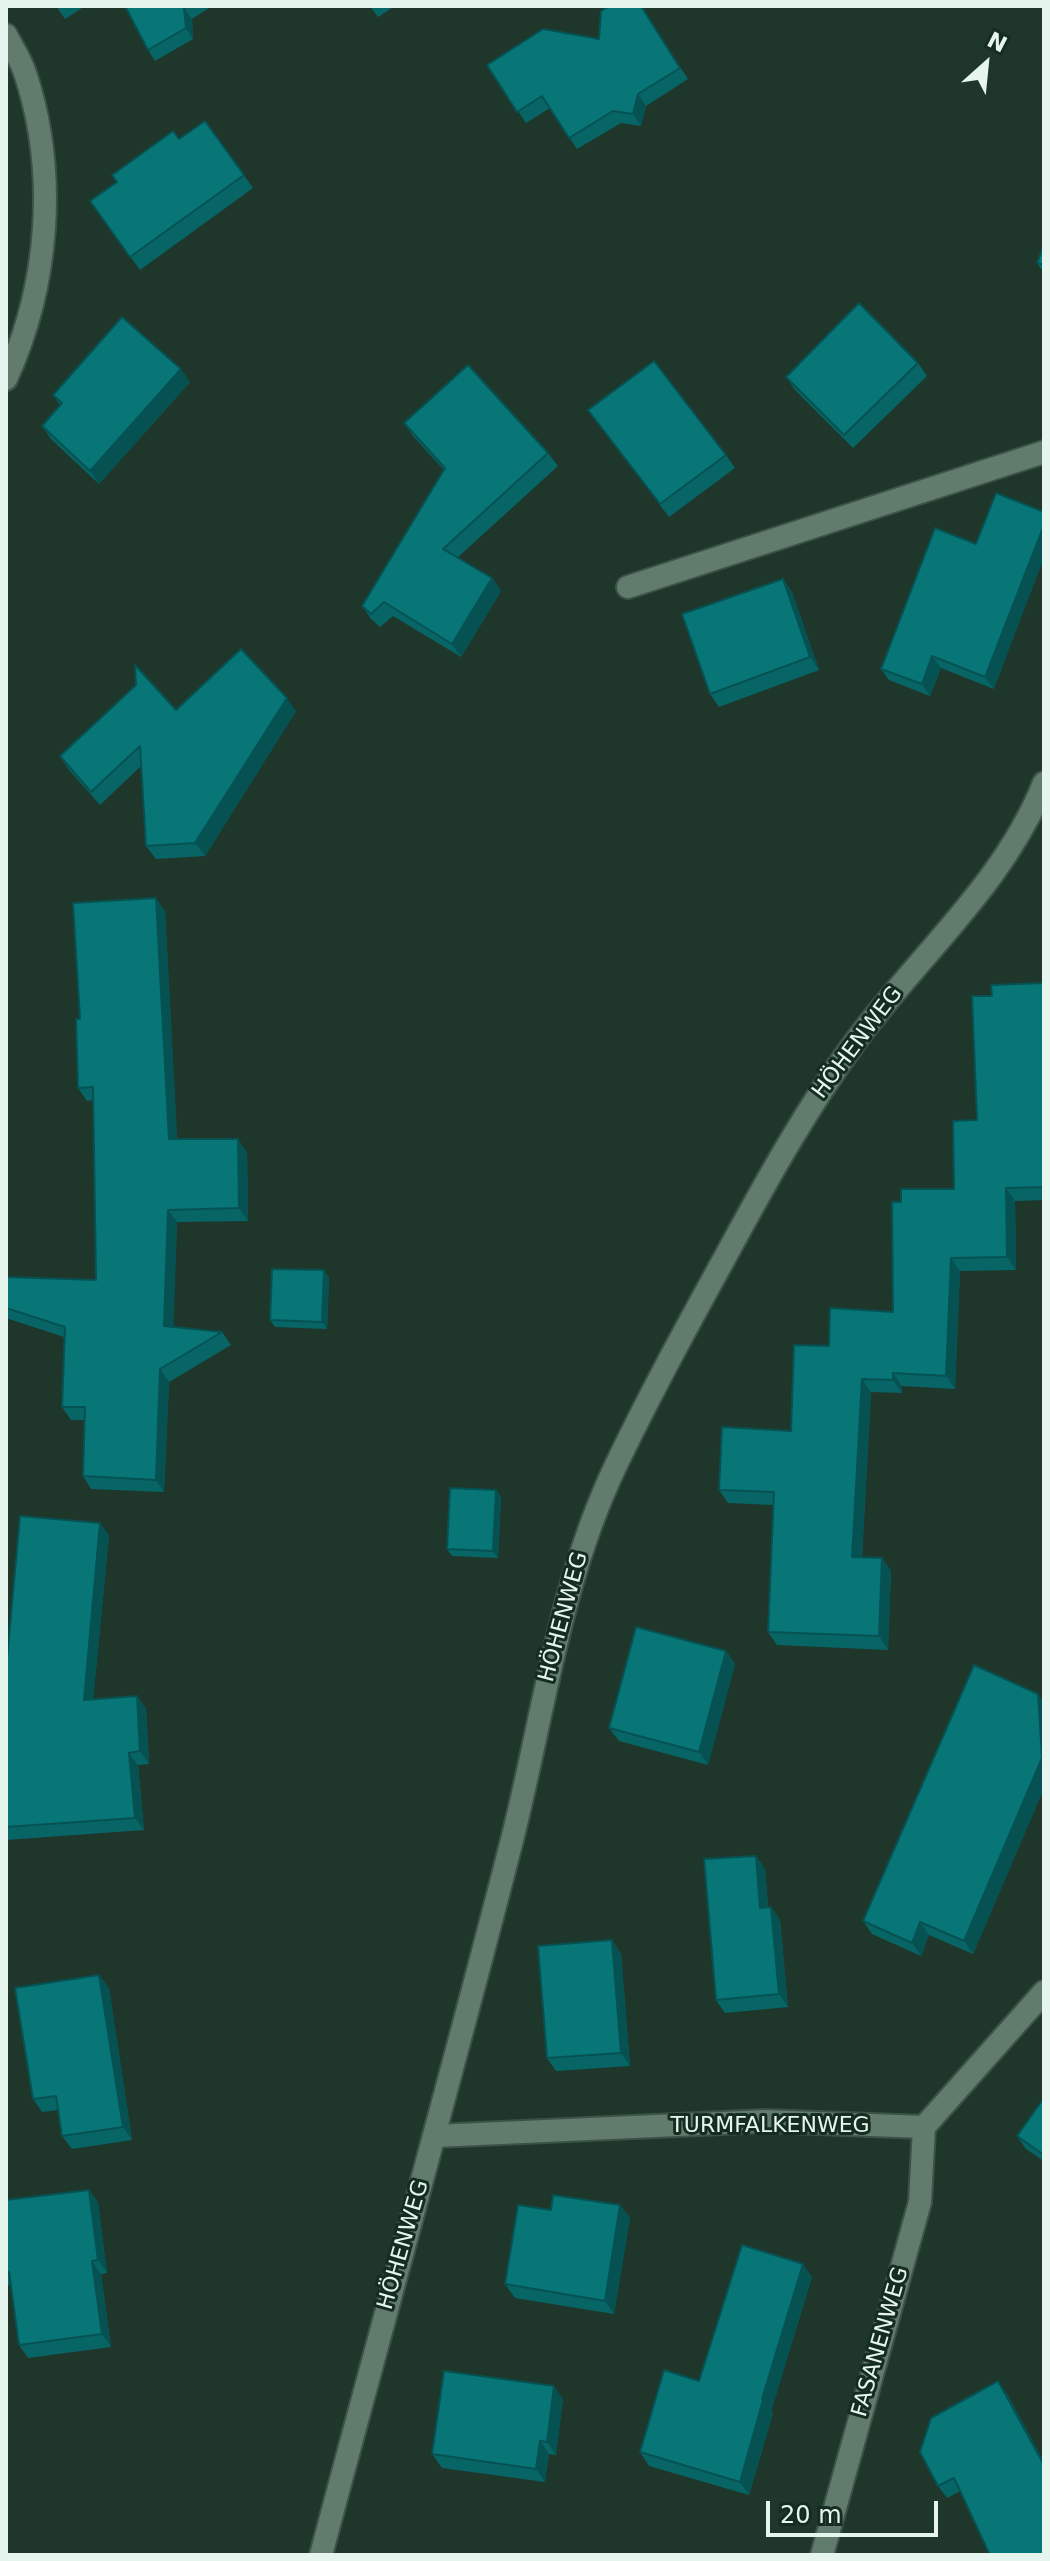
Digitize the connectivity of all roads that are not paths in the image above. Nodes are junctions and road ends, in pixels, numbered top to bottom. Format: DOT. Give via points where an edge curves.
graph roads {
  1 [pos="6,35"];
  2 [pos="6,379"];
  3 [pos="1044,452"];
  4 [pos="628,587"];
  5 [pos="1044,783"];
  6 [pos="1044,1992"];
  7 [pos="924,2127"];
  8 [pos="435,2136"];
  9 [pos="321,2555"];
  10 [pos="822,2555"];
  1 -- 2 [label="street" via="24,71 35,113 45,197 34,298"];
  3 -- 4 [label="street"];
  5 -- 8 [label="street, HÖHENWEG" via="989,881 858,1037 811,1105 700,1301 597,1506 560,1619 514,1833"];
  6 -- 7 [label="street"];
  7 -- 8 [label="street, TURMFALKENWEG" via="765,2121"];
  7 -- 10 [label="street, FASANENWEG" via="920,2202"];
  8 -- 9 [label="street, HÖHENWEG"];
}
